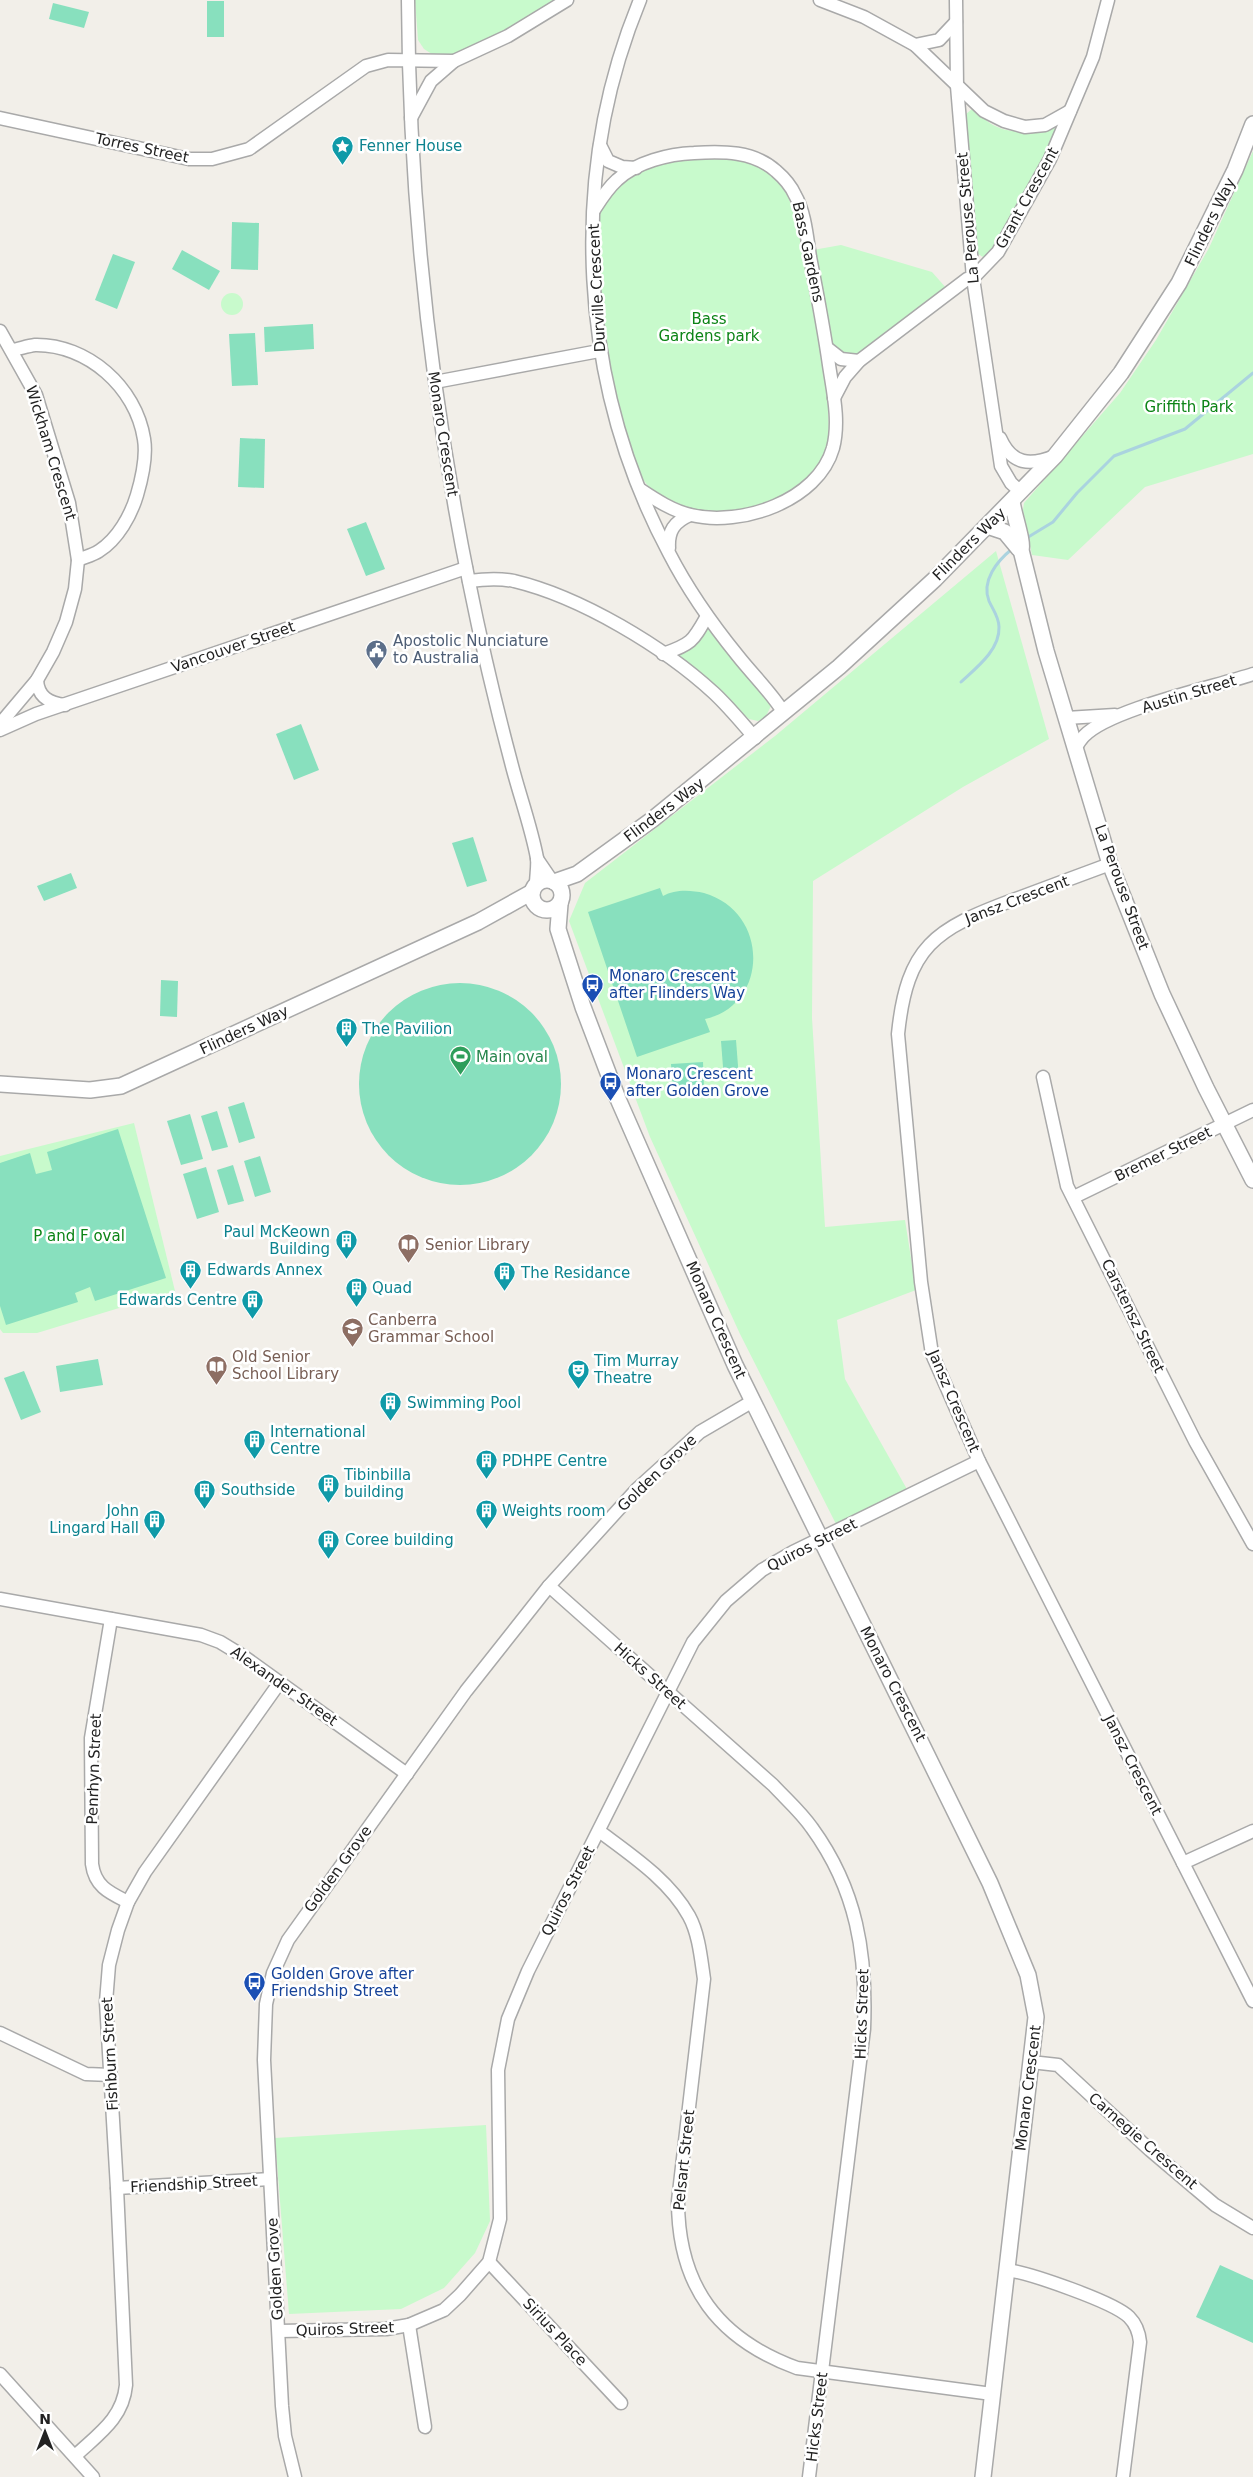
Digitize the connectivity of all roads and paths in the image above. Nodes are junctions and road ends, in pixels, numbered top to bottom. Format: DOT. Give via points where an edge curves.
graph roads {
  1 [pos="408,0"];
  2 [pos="567,0"];
  3 [pos="640,0"];
  4 [pos="820,0"];
  5 [pos="956,0"];
  6 [pos="1108,0"];
  7 [pos="956,22"];
  8 [pos="915,46"];
  9 [pos="409,60"];
  10 [pos="454,61"];
  11 [pos="957,86"];
  12 [pos="1070,111"];
  13 [pos="0,118"];
  14 [pos="411,118"];
  15 [pos="1253,124"];
  16 [pos="599,142"];
  17 [pos="636,168"];
  18 [pos="593,211"];
  19 [pos="973,278"];
  20 [pos="0,331"];
  21 [pos="827,348"];
  22 [pos="12,350"];
  23 [pos="599,351"];
  24 [pos="859,361"];
  25 [pos="435,382"];
  26 [pos="834,398"];
  27 [pos="998,434"];
  28 [pos="1055,456"];
  29 [pos="641,490"];
  30 [pos="1017,496"];
  31 [pos="690,515"];
  32 [pos="987,526"];
  33 [pos="1019,546"];
  34 [pos="669,553"];
  35 [pos="78,560"];
  36 [pos="466,568"];
  37 [pos="469,581"];
  38 [pos="707,616"];
  39 [pos="664,654"];
  40 [pos="1253,674"];
  41 [pos="37,680"];
  42 [pos="64,706"];
  43 [pos="784,713"];
  44 [pos="1125,714"];
  45 [pos="1066,718"];
  46 [pos="0,724"];
  47 [pos="0,730"];
  48 [pos="755,738"];
  49 [pos="1075,748"];
  50 [pos="537,859"];
  51 [pos="1110,864"];
  52 [pos="534,888"];
  53 [pos="557,890"];
  54 [pos="541,909"];
  55 [pos="478,922"];
  56 [pos="558,929"];
  57 [pos="1043,1077"];
  58 [pos="0,1084"];
  59 [pos="1253,1110"];
  60 [pos="1224,1125"];
  61 [pos="1253,1180"];
  62 [pos="1074,1197"];
  63 [pos="752,1401"];
  64 [pos="979,1461"];
  65 [pos="820,1540"];
  66 [pos="1253,1544"];
  67 [pos="549,1586"];
  68 [pos="0,1599"];
  69 [pos="111,1619"];
  70 [pos="280,1682"];
  71 [pos="668,1692"];
  72 [pos="407,1774"];
  73 [pos="1253,1831"];
  74 [pos="599,1832"];
  75 [pos="1183,1863"];
  76 [pos="128,1902"];
  77 [pos="1253,2001"];
  78 [pos="0,2032"];
  79 [pos="1031,2062"];
  80 [pos="111,2075"];
  81 [pos="270,2179"];
  82 [pos="117,2188"];
  83 [pos="1253,2228"];
  84 [pos="489,2262"];
  85 [pos="1007,2270"];
  86 [pos="409,2325"];
  87 [pos="278,2331"];
  88 [pos="822,2373"];
  89 [pos="0,2374"];
  90 [pos="992,2394"];
  91 [pos="621,2403"];
  92 [pos="424,2426"];
  93 [pos="75,2456"];
  94 [pos="93,2477"];
  95 [pos="296,2477"];
  96 [pos="809,2477"];
  97 [pos="983,2477"];
  98 [pos="1122,2477"];
  1 -- 9 [label="street, Monaro Crescent"];
  2 -- 10 [label="street" via="508,36"];
  3 -- 16 [label="street, Durville Crescent" via="619,56"];
  4 -- 8 [label="street" via="864,17"];
  5 -- 7 [label="street, La Perouse Street"];
  6 -- 12 [label="street, Grant Crescent" via="1092,57"];
  7 -- 8 [label="street" via="939,40"];
  7 -- 11 [label="street, La Perouse Street"];
  8 -- 11 [label="street" via="926,53"];
  9 -- 10 [label="street, Torres Street"];
  9 -- 13 [label="street, Torres Street" via="388,60 366,66 249,148 212,159 189,159"];
  9 -- 14 [label="street, Monaro Crescent"];
  10 -- 14 [label="street" via="431,81"];
  11 -- 12 [label="street, Grant Crescent" via="984,111 1025,127 1045,125"];
  11 -- 19 [label="street, La Perouse Street"];
  12 -- 19 [label="street, Grant Crescent" via="1050,159 998,252"];
  14 -- 25 [label="street, Monaro Crescent" via="417,227"];
  15 -- 28 [label="street, Flinders Way" via="1235,170 1179,283 1121,373"];
  16 -- 17 [label="street" via="608,161"];
  16 -- 18 [label="street, Durville Crescent"];
  17 -- 18 [label="street, Bass Gardens" via="618,178"];
  17 -- 21 [label="street, Bass Gardens" via="687,153 723,152 742,154 776,171 796,195"];
  18 -- 23 [label="street, Durville Crescent" via="592,251"];
  19 -- 24 [label="street" via="967,279"];
  19 -- 27 [label="street, La Perouse Street"];
  20 -- 22 [label="street, Wickham Crescent"];
  21 -- 24 [label="street" via="841,358"];
  21 -- 26 [label="street, Bass Gardens"];
  22 -- 35 [label="street, Wickham Crescent" via="36,396 45,422 69,503"];
  22 -- 35 [label="street" via="34,345 84,356 107,373 127,396 139,420 144,440 144,463 132,510 118,533 100,550"];
  23 -- 25 [label="street"];
  23 -- 29 [label="street, Durville Crescent" via="620,435"];
  24 -- 26 [label="street" via="845,377"];
  25 -- 36 [label="street, Monaro Crescent"];
  26 -- 31 [label="street, Bass Gardens" via="836,427 827,462 813,481 794,497 743,515 707,518"];
  27 -- 28 [label="street, La Perouse Street" via="1004,449 1021,461 1039,462"];
  27 -- 30 [label="street, La Perouse Street" via="1001,466"];
  28 -- 30 [label="street, Flinders Way"];
  29 -- 31 [label="street, Bass Gardens"];
  29 -- 34 [label="street, Durville Crescent"];
  30 -- 32 [label="street, Flinders Way"];
  30 -- 33 [label="street, La Perouse Street" via="1015,521"];
  31 -- 34 [label="street" via="680,520 669,533"];
  32 -- 33 [label="street" via="1005,532"];
  32 -- 43 [label="street, Flinders Way" via="880,630"];
  33 -- 45 [label="street, La Perouse Street"];
  34 -- 38 [label="street, Durville Crescent"];
  35 -- 41 [label="street, Wickham Crescent" via="75,589 66,622"];
  36 -- 37 [label="street, Monaro Crescent"];
  36 -- 42 [label="street, Vancouver Street"];
  37 -- 39 [label="street" via="509,580 545,592 598,613"];
  37 -- 50 [label="street, Monaro Crescent" via="498,712"];
  38 -- 39 [label="street" via="697,636"];
  38 -- 43 [label="street, Durville Crescent"];
  39 -- 48 [label="street" via="714,693"];
  40 -- 44 [label="street, Austin Street"];
  41 -- 42 [label="street" via="39,690 47,700"];
  41 -- 46 [label="street, Wickham Crescent"];
  42 -- 47 [label="street, Vancouver Street" via="13,722"];
  43 -- 48 [label="street, Flinders Way"];
  44 -- 45 [label="street, Austin Street"];
  44 -- 49 [label="street, Austin Street" via="1095,728"];
  45 -- 49 [label="street, La Perouse Street"];
  48 -- 53 [label="street, Flinders Way"];
  49 -- 51 [label="street, La Perouse Street"];
  50 -- 52 [label="street, Monaro Crescent"];
  50 -- 53 [label="street, Monaro Crescent"];
  51 -- 60 [label="street, La Perouse Street" via="1162,994"];
  51 -- 64 [label="street, Jansz Crescent" via="951,926 918,960 904,994 898,1034 925,1313 932,1354"];
  52 -- 53 [label="street" via="544,880"];
  52 -- 54 [label="street" via="533,901"];
  52 -- 55 [label="street, Flinders Way"];
  53 -- 54 [label="street" via="552,910"];
  53 -- 56 [label="street, Monaro Crescent"];
  54 -- 55 [label="street, Flinders Way" via="513,911"];
  54 -- 56 [label="street, Monaro Crescent"];
  55 -- 58 [label="street, Flinders Way" via="121,1086 90,1090"];
  56 -- 63 [label="street, Monaro Crescent" via="618,1099"];
  57 -- 62 [label="street, Carstensz Street" via="1067,1186"];
  59 -- 60 [label="street, Bremer Street"];
  60 -- 61 [label="street, La Perouse Street"];
  60 -- 62 [label="street, Bremer Street"];
  62 -- 66 [label="street, Carstensz Street" via="1195,1441"];
  63 -- 65 [label="street, Monaro Crescent"];
  63 -- 67 [label="street, Golden Grove" via="700,1432 656,1472"];
  64 -- 65 [label="street, Quiros Street"];
  64 -- 75 [label="street, Jansz Crescent"];
  65 -- 71 [label="street, Quiros Street" via="762,1570 726,1601 693,1642"];
  65 -- 79 [label="street, Monaro Crescent" via="935,1767 1014,1936 1028,1974 1036,2017"];
  67 -- 71 [label="street, Hicks Street"];
  67 -- 72 [label="street, Golden Grove" via="466,1691"];
  68 -- 69 [label="street, Alexander Street"];
  69 -- 70 [label="street, Alexander Street" via="211,1638 230,1647"];
  69 -- 76 [label="street, Penrhyn Street" via="92,1731 92,1864 98,1883 108,1893"];
  70 -- 72 [label="street, Alexander Street"];
  70 -- 76 [label="street, Fishburn Street" via="145,1872"];
  71 -- 74 [label="street, Quiros Street"];
  71 -- 88 [label="street, Hicks Street" via="774,1786 811,1827 844,1884 860,1938 864,2029"];
  72 -- 81 [label="street, Golden Grove" via="307,1910 273,1973 263,2038"];
  73 -- 75 [label="street"];
  74 -- 84 [label="street, Quiros Street" via="517,1994 501,2045 496,2102 500,2219"];
  74 -- 88 [label="street, Pelsart Street" via="668,1888 689,1916 699,1946 704,1979 678,2201 682,2249 693,2280 711,2310 740,2340 768,2357"];
  75 -- 77 [label="street, Jansz Crescent"];
  76 -- 80 [label="street, Fishburn Street" via="112,1948 107,1984"];
  78 -- 80 [label="street" via="86,2074"];
  79 -- 83 [label="street, Carnegie Crescent" via="1058,2066 1215,2205"];
  79 -- 85 [label="street, Monaro Crescent"];
  80 -- 82 [label="street, Fishburn Street"];
  81 -- 82 [label="street, Friendship Street"];
  81 -- 87 [label="street, Golden Grove"];
  82 -- 93 [label="street, Fishburn Street" via="125,2396 117,2415"];
  84 -- 86 [label="street, Quiros Street" via="444,2310"];
  84 -- 91 [label="street, Sirius Place"];
  85 -- 90 [label="street, Monaro Crescent"];
  85 -- 98 [label="street" via="1045,2279 1128,2316 1139,2335"];
  86 -- 87 [label="street, Quiros Street" via="386,2329"];
  86 -- 92 [label="street"];
  87 -- 95 [label="street, Golden Grove" via="284,2426"];
  88 -- 90 [label="street, Pelsart Street"];
  88 -- 96 [label="street, Hicks Street"];
  89 -- 93 [label="street"];
  90 -- 97 [label="street, Monaro Crescent"];
  93 -- 94 [label="street"];
}
